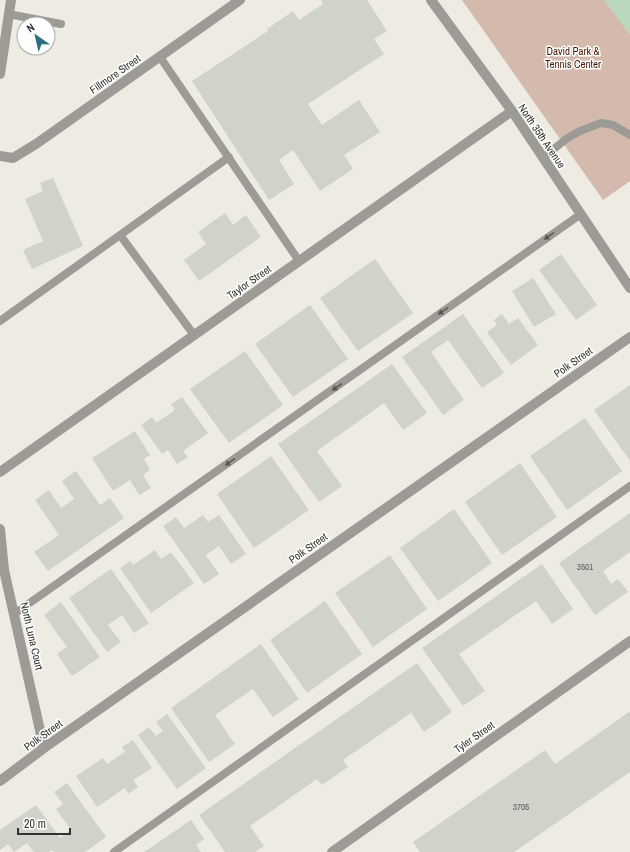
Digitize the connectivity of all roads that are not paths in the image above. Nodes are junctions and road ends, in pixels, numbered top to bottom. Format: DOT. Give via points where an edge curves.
graph roads {
  1 [pos="11,0"];
  2 [pos="240,0"];
  3 [pos="431,0"];
  4 [pos="8,14"];
  5 [pos="61,24"];
  6 [pos="160,57"];
  7 [pos="0,74"];
  8 [pos="512,111"];
  9 [pos="630,135"];
  10 [pos="0,156"];
  11 [pos="229,157"];
  12 [pos="543,158"];
  13 [pos="581,214"];
  14 [pos="120,234"];
  15 [pos="299,261"];
  16 [pos="630,288"];
  17 [pos="0,321"];
  18 [pos="194,335"];
  19 [pos="630,337"];
  20 [pos="0,472"];
  21 [pos="630,486"];
  22 [pos="0,529"];
  23 [pos="14,614"];
  24 [pos="630,642"];
  25 [pos="44,748"];
  26 [pos="0,781"];
  27 [pos="114,852"];
  28 [pos="332,852"];
  1 -- 4 [label="street"];
  2 -- 6 [label="street, Fillmore Street"];
  3 -- 8 [label="street, North 35th Avenue"];
  4 -- 5 [label="lane"];
  4 -- 7 [label="street"];
  6 -- 10 [label="street, Fillmore Street" via="36,144 13,158"];
  6 -- 11 [label="lane"];
  8 -- 12 [label="street, North 35th Avenue"];
  8 -- 15 [label="street, Taylor Street"];
  9 -- 12 [label="lane" via="613,125 601,123 566,139"];
  11 -- 14 [label="lane"];
  11 -- 15 [label="lane"];
  12 -- 13 [label="street, North 35th Avenue"];
  13 -- 16 [label="street, North 35th Avenue"];
  13 -- 23 [label="lane, one-way"];
  14 -- 17 [label="lane"];
  14 -- 18 [label="lane"];
  15 -- 18 [label="street, Taylor Street"];
  18 -- 20 [label="street, Taylor Street"];
  19 -- 25 [label="street, Polk Street"];
  21 -- 27 [label="lane"];
  22 -- 23 [label="street, North Luna Court" via="4,570"];
  23 -- 25 [label="street, North Luna Court"];
  24 -- 28 [label="street, Tyler Street"];
  25 -- 26 [label="street, Polk Street"];
}
